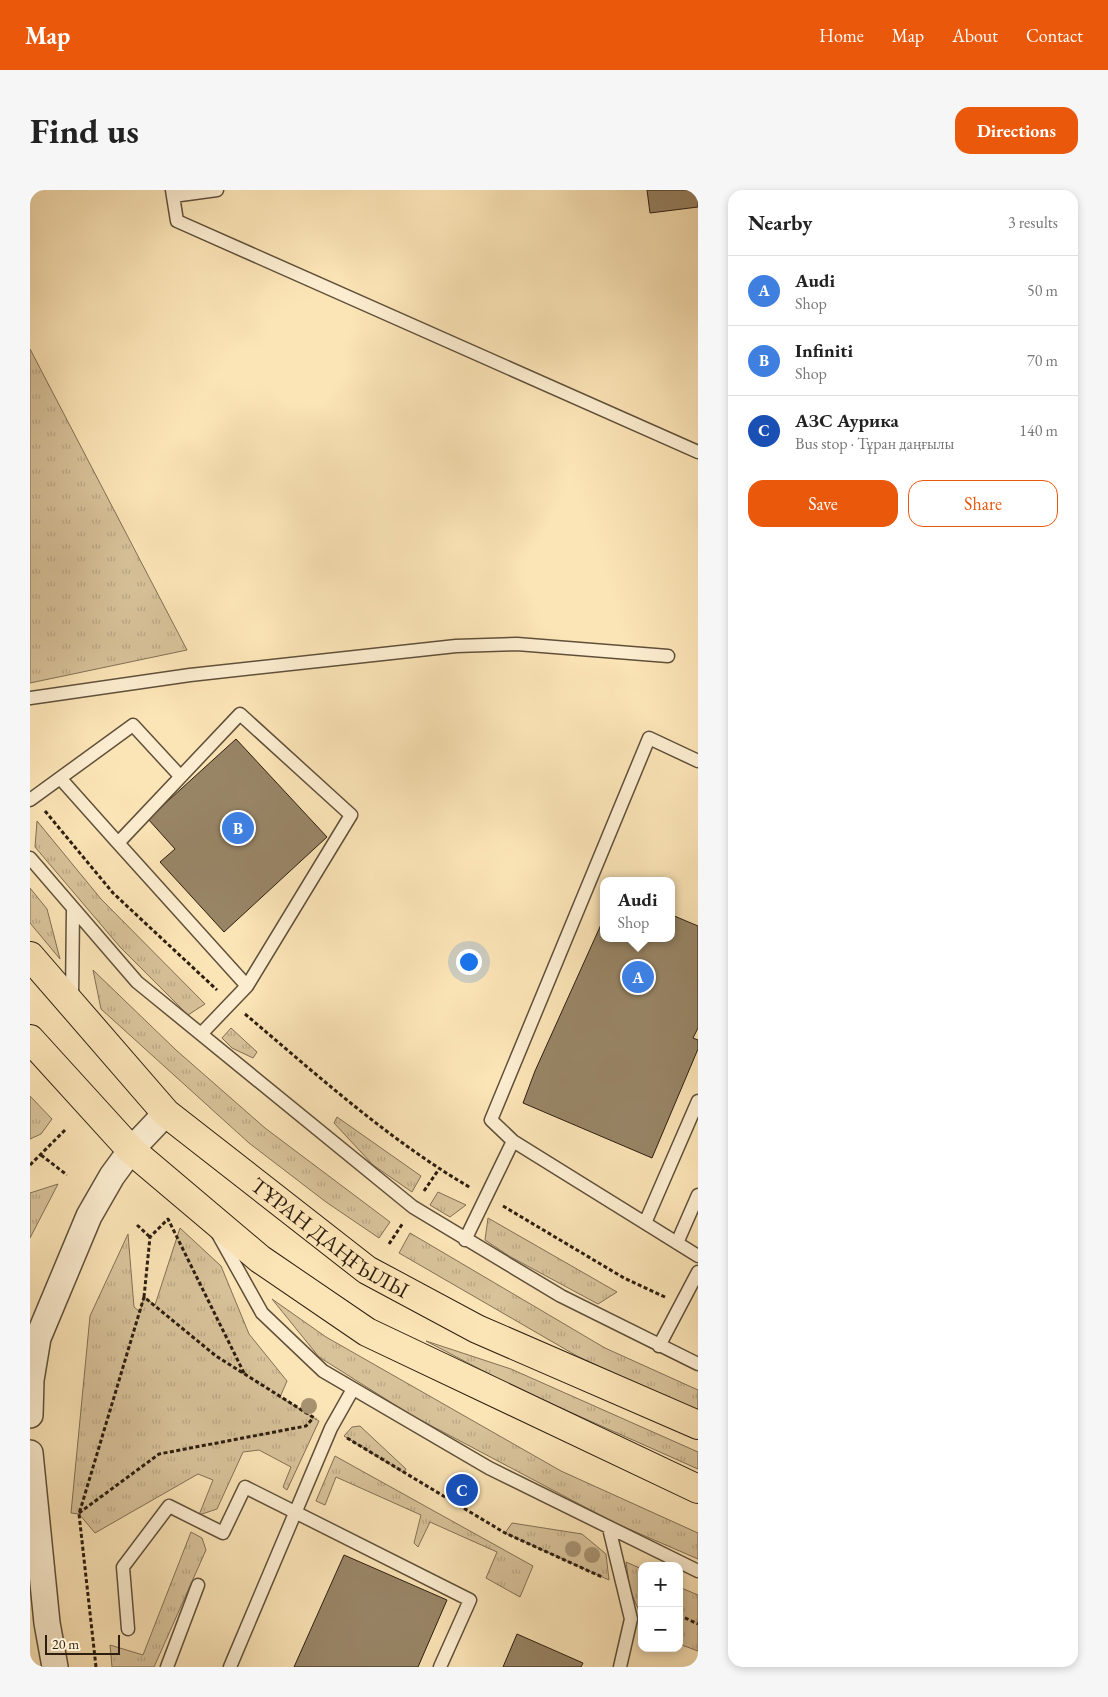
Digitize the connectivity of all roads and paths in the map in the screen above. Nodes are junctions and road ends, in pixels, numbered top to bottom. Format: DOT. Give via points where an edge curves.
graph roads {
  1 [pos="217,190"];
  2 [pos="173,193"];
  3 [pos="698,452"];
  4 [pos="668,656"];
  5 [pos="30,698"];
  6 [pos="698,762"];
  7 [pos="180,776"];
  8 [pos="60,778"];
  9 [pos="30,800"];
  10 [pos="118,843"];
  11 [pos="30,858"];
  12 [pos="73,909"];
  13 [pos="30,956"];
  14 [pos="247,986"];
  15 [pos="72,1004"];
  16 [pos="201,1034"];
  17 [pos="30,1039"];
  18 [pos="698,1101"];
  19 [pos="166,1113"];
  20 [pos="66,1129"];
  21 [pos="513,1141"];
  22 [pos="131,1150"];
  23 [pos="40,1155"];
  24 [pos="30,1165"];
  25 [pos="67,1175"];
  26 [pos="698,1195"];
  27 [pos="486,1197"];
  28 [pos="418,1198"];
  29 [pos="206,1212"];
  30 [pos="402,1223"];
  31 [pos="645,1223"];
  32 [pos="137,1225"];
  33 [pos="150,1237"];
  34 [pos="466,1240"];
  35 [pos="677,1243"];
  36 [pos="388,1244"];
  37 [pos="698,1256"];
  38 [pos="698,1272"];
  39 [pos="144,1297"];
  40 [pos="682,1304"];
  41 [pos="660,1346"];
  42 [pos="698,1364"];
  43 [pos="244,1373"];
  44 [pos="353,1389"];
  45 [pos="30,1416"];
  46 [pos="314,1418"];
  47 [pos="321,1422"];
  48 [pos="698,1425"];
  49 [pos="344,1436"];
  50 [pos="30,1452"];
  51 [pos="698,1488"];
  52 [pos="296,1511"];
  53 [pos="79,1514"];
  54 [pos="609,1528"];
  55 [pos="698,1571"];
  56 [pos="198,1585"];
  57 [pos="624,1587"];
  58 [pos="683,1616"];
  59 [pos="698,1624"];
  60 [pos="128,1629"];
  61 [pos="55,1667"];
  62 [pos="96,1667"];
  63 [pos="166,1667"];
  64 [pos="230,1667"];
  65 [pos="440,1667"];
  66 [pos="620,1667"];
  1 -- 2 [label="lane"];
  2 -- 3 [label="lane" via="177,221"];
  4 -- 5 [label="lane" via="517,644 456,646 190,675"];
  6 -- 21 [label="lane" via="649,738 491,1120"];
  7 -- 8 [label="lane" via="133,725"];
  7 -- 10 [label="lane"];
  7 -- 14 [label="lane" via="240,714 351,815"];
  8 -- 9 [label="lane"];
  8 -- 10 [label="lane"];
  10 -- 14 [label="lane"];
  11 -- 12 [label="lane"];
  12 -- 15 [label="lane"];
  12 -- 16 [label="lane" via="137,982"];
  13 -- 15 [label="main road, ТҰРАН ДАҢҒЫЛЫ"];
  14 -- 16 [label="lane"];
  15 -- 19 [label="main road, ТҰРАН ДАҢҒЫЛЫ"];
  16 -- 34 [label="lane" via="413,1207"];
  17 -- 22 [label="main road"];
  18 -- 31 [label="lane"];
  19 -- 22 [label="street"];
  19 -- 48 [label="main road, ТҰРАН ДАҢҒЫЛЫ" via="367,1270 477,1329"];
  20 -- 23 [label="path"];
  21 -- 27 [label="lane"];
  21 -- 31 [label="lane"];
  22 -- 29 [label="main road"];
  22 -- 45 [label="street" via="89,1216 38,1338 31,1380"];
  23 -- 24 [label="path"];
  23 -- 25 [label="path"];
  26 -- 35 [label="lane"];
  27 -- 28 [label="path" via="439,1169"];
  27 -- 34 [label="lane"];
  27 -- 40 [label="path" via="624,1278"];
  29 -- 44 [label="lane" via="262,1313 323,1371"];
  29 -- 51 [label="main road" via="260,1259 367,1332"];
  30 -- 36 [label="path"];
  31 -- 35 [label="lane"];
  32 -- 33 [label="path"];
  33 -- 39 [label="path"];
  33 -- 43 [label="path" via="168,1219"];
  34 -- 41 [label="lane" via="561,1296"];
  35 -- 37 [label="lane"];
  38 -- 40 [label="lane"];
  39 -- 43 [label="path" via="216,1356"];
  39 -- 53 [label="path"];
  40 -- 41 [label="lane"];
  41 -- 42 [label="lane"];
  43 -- 46 [label="path"];
  44 -- 52 [label="lane" via="331,1428"];
  44 -- 54 [label="lane" via="489,1468"];
  46 -- 47 [label="path"];
  46 -- 53 [label="path" via="306,1426 158,1454"];
  49 -- 57 [label="path" via="505,1533"];
  50 -- 61 [label="street" via="47,1623"];
  52 -- 60 [label="lane" via="245,1487 223,1533 169,1506 123,1567"];
  52 -- 64 [label="lane"];
  52 -- 65 [label="lane" via="470,1600"];
  53 -- 62 [label="path"];
  54 -- 55 [label="lane"];
  54 -- 57 [label="lane"];
  56 -- 63 [label="lane"];
  57 -- 66 [label="lane" via="632,1619"];
  58 -- 59 [label="path"];
}
